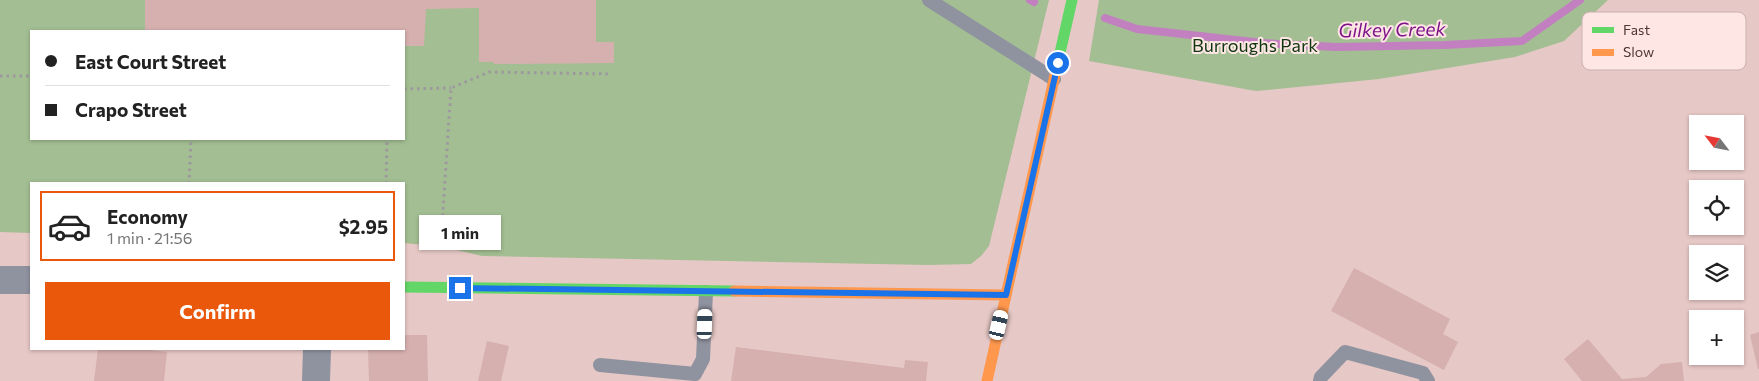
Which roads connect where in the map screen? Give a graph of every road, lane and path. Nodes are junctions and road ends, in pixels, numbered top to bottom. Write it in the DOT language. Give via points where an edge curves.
graph roads {
  1 [pos="929,0"];
  2 [pos="1072,0"];
  3 [pos="609,74"];
  4 [pos="0,76"];
  5 [pos="30,76"];
  6 [pos="1054,79"];
  7 [pos="405,88"];
  8 [pos="451,88"];
  9 [pos="191,140"];
  10 [pos="387,140"];
  11 [pos="189,182"];
  12 [pos="386,182"];
  13 [pos="441,242"];
  14 [pos="0,280"];
  15 [pos="30,280"];
  16 [pos="405,287"];
  17 [pos="706,292"];
  18 [pos="1006,295"];
  19 [pos="317,350"];
  20 [pos="600,365"];
  21 [pos="316,381"];
  22 [pos="987,381"];
  23 [pos="1320,381"];
  24 [pos="1428,381"];
  1 -- 6 [label="lane"];
  2 -- 6 [label="street"];
  3 -- 8 [label="path" via="489,72"];
  4 -- 5 [label="path"];
  6 -- 18 [label="street"];
  7 -- 8 [label="path"];
  8 -- 13 [label="path"];
  9 -- 11 [label="path"];
  10 -- 12 [label="path"];
  14 -- 15 [label="street"];
  16 -- 17 [label="street"];
  17 -- 18 [label="street"];
  17 -- 20 [label="lane" via="703,359 695,374"];
  18 -- 22 [label="street"];
  19 -- 21 [label="street"];
  23 -- 24 [label="lane" via="1345,352 1422,373"];
}
